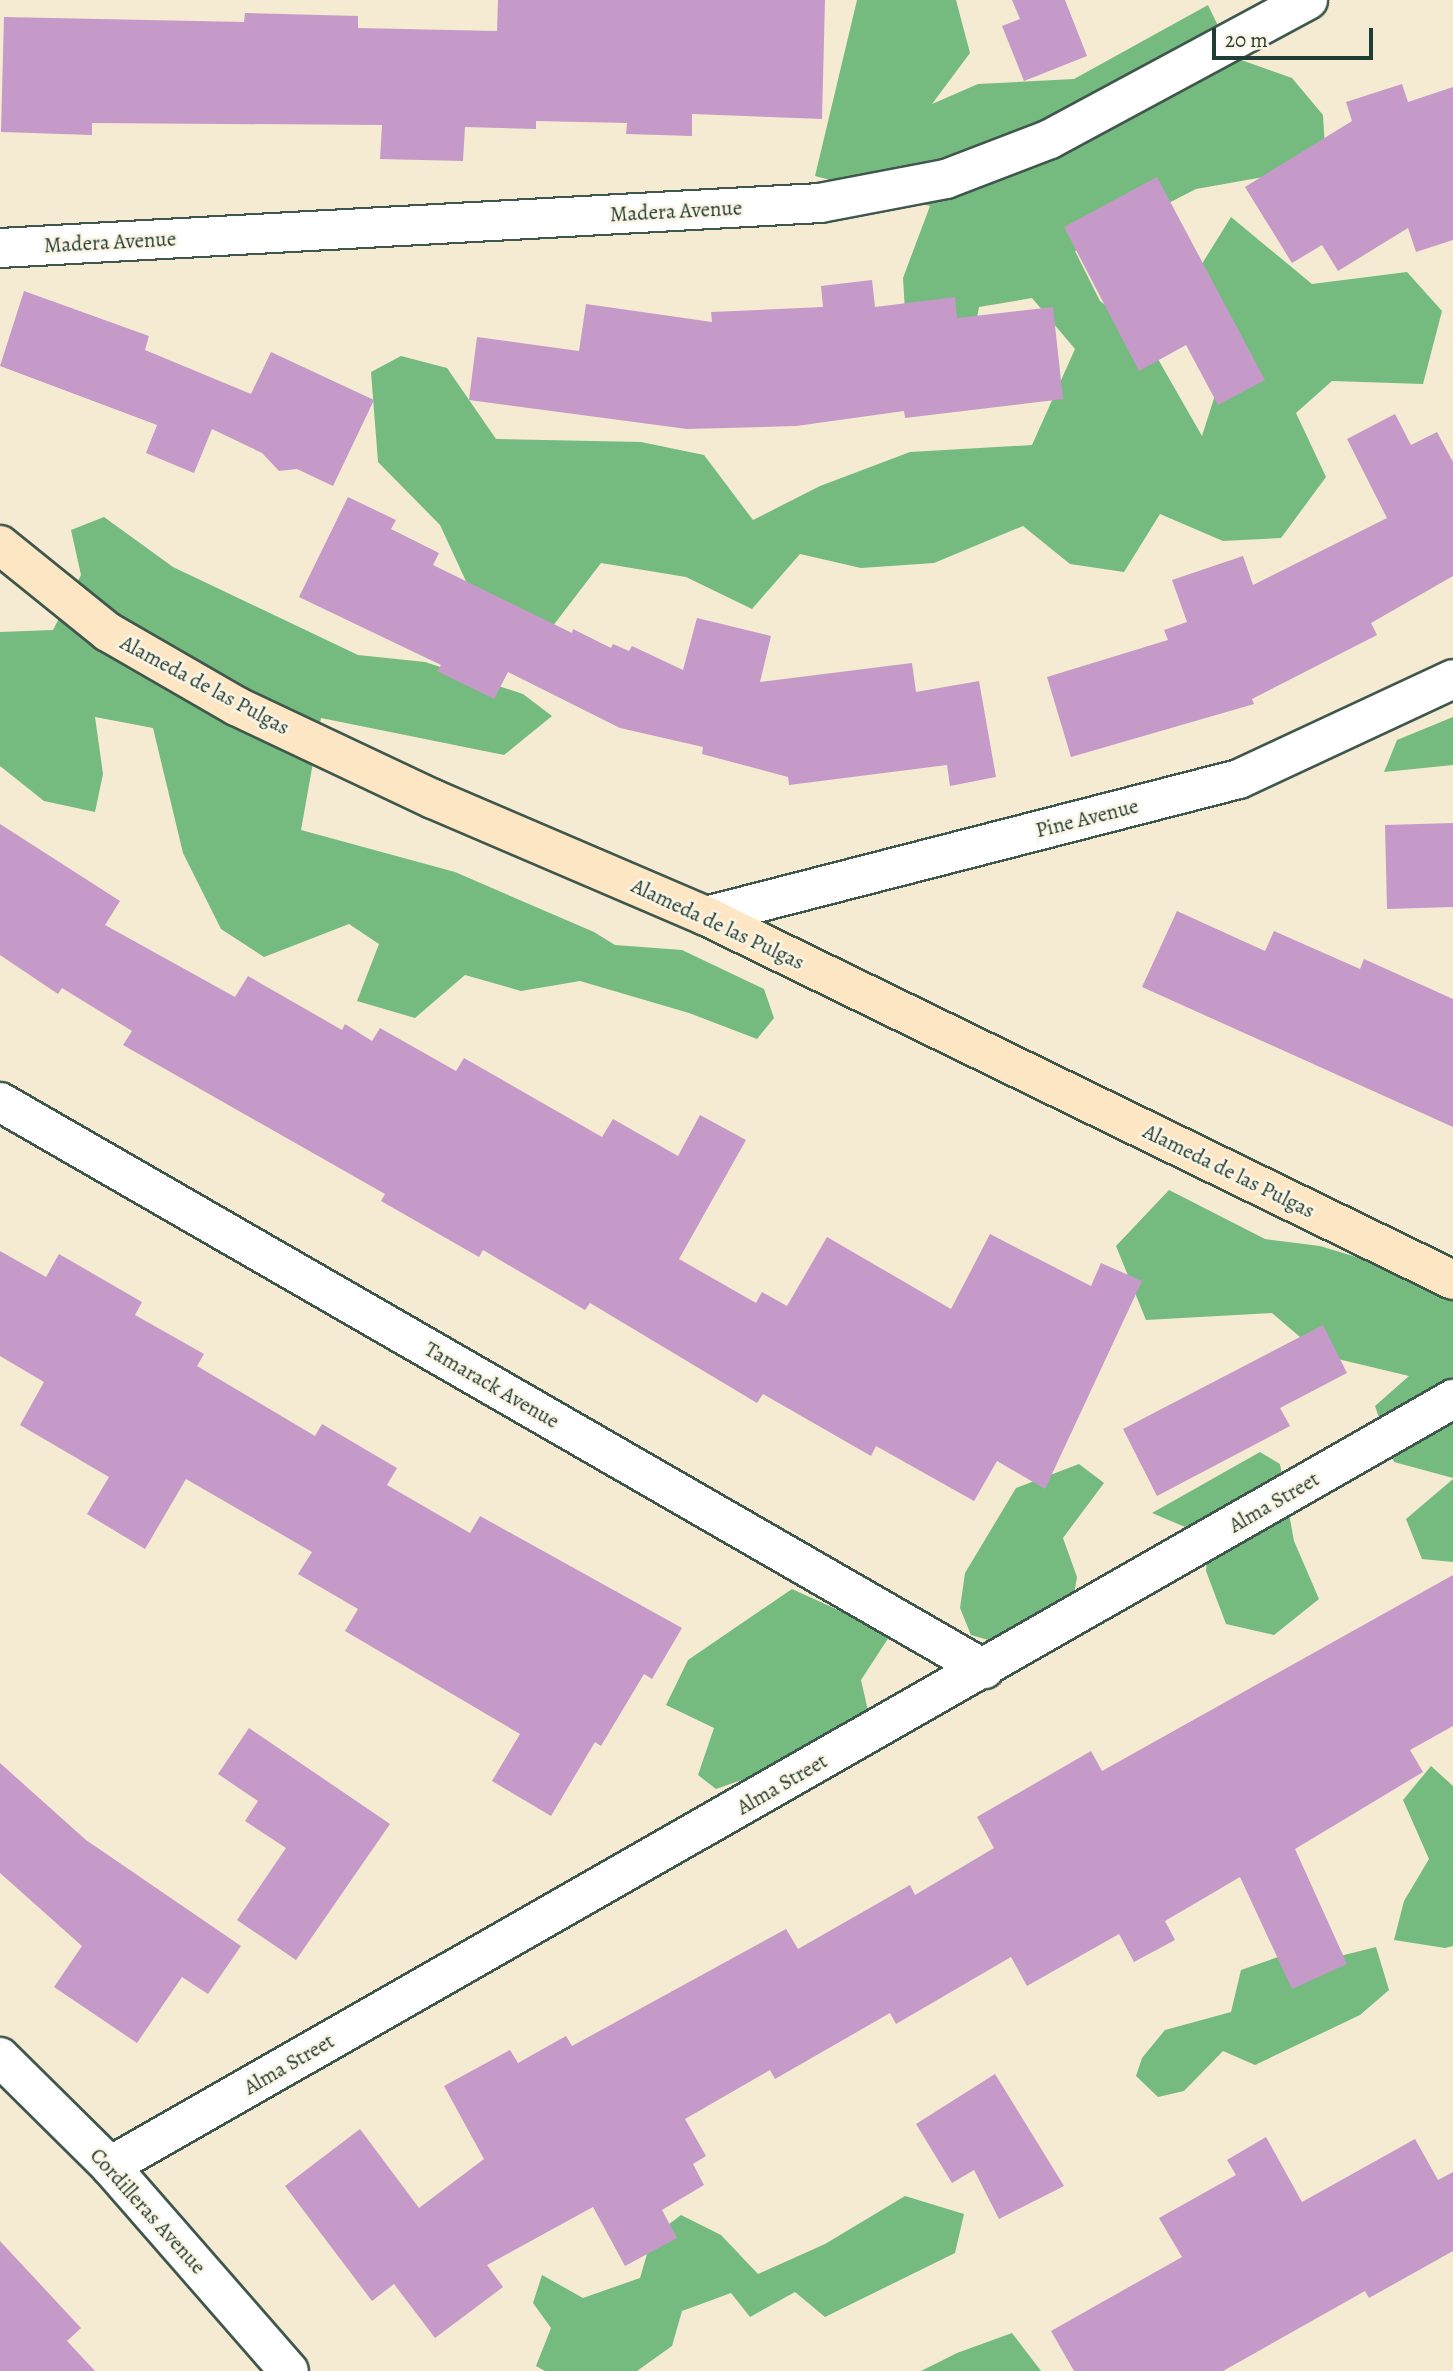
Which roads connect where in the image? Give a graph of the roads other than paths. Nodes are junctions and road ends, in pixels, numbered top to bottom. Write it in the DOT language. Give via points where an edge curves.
graph roads {
  1 [pos="1308,0"];
  2 [pos="0,248"];
  3 [pos="0,545"];
  4 [pos="1453,679"];
  5 [pos="706,916"];
  6 [pos="0,1102"];
  7 [pos="1453,1280"];
  8 [pos="1453,1399"];
  9 [pos="984,1669"];
  10 [pos="0,2057"];
  11 [pos="110,2166"];
  12 [pos="289,2371"];
  1 -- 2 [label="street, Madera Avenue" via="1050,139 934,182 820,203"];
  3 -- 5 [label="main road, Alameda de las Pulgas" via="108,632 236,706 433,799"];
  4 -- 5 [label="street, Pine Avenue" via="1239,779"];
  5 -- 7 [label="main road, Alameda de las Pulgas"];
  6 -- 9 [label="street, Tamarack Avenue"];
  8 -- 9 [label="street, Alma Street"];
  9 -- 11 [label="street, Alma Street"];
  10 -- 11 [label="street, Cordilleras Avenue"];
  11 -- 12 [label="street, Cordilleras Avenue"];
}
